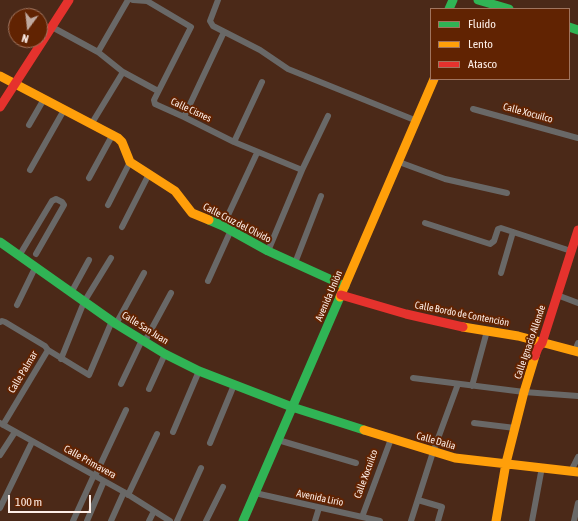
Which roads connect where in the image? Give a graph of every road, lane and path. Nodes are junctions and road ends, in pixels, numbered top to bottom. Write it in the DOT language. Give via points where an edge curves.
graph roads {
  1 [pos="69,0"];
  2 [pos="128,0"];
  3 [pos="133,0"];
  4 [pos="218,0"];
  5 [pos="478,0"];
  6 [pos="148,1"];
  7 [pos="506,8"];
  8 [pos="52,27"];
  9 [pos="224,32"];
  10 [pos="98,52"];
  11 [pos="123,72"];
  12 [pos="0,76"];
  13 [pos="434,80"];
  14 [pos="262,82"];
  15 [pos="15,85"];
  16 [pos="158,91"];
  17 [pos="44,99"];
  18 [pos="0,107"];
  19 [pos="473,109"];
  20 [pos="64,110"];
  21 [pos="328,116"];
  22 [pos="184,117"];
  23 [pos="417,122"];
  24 [pos="92,123"];
  25 [pos="29,125"];
  26 [pos="113,134"];
  27 [pos="578,138"];
  28 [pos="234,142"];
  29 [pos="257,153"];
  30 [pos="130,162"];
  31 [pos="399,162"];
  32 [pos="30,170"];
  33 [pos="302,170"];
  34 [pos="149,174"];
  35 [pos="89,178"];
  36 [pos="507,193"];
  37 [pos="320,196"];
  38 [pos="108,205"];
  39 [pos="425,223"];
  40 [pos="122,227"];
  41 [pos="227,228"];
  42 [pos="578,230"];
  43 [pos="513,232"];
  44 [pos="0,242"];
  45 [pos="268,251"];
  46 [pos="571,251"];
  47 [pos="36,254"];
  48 [pos="19,256"];
  49 [pos="111,258"];
  50 [pos="89,260"];
  51 [pos="295,263"];
  52 [pos="35,268"];
  53 [pos="144,273"];
  54 [pos="501,273"];
  55 [pos="208,281"];
  56 [pos="345,286"];
  57 [pos="71,293"];
  58 [pos="171,293"];
  59 [pos="341,295"];
  60 [pos="557,295"];
  61 [pos="84,302"];
  62 [pos="578,302"];
  63 [pos="17,305"];
  64 [pos="1,322"];
  65 [pos="114,322"];
  66 [pos="488,331"];
  67 [pos="143,341"];
  68 [pos="542,343"];
  69 [pos="577,349"];
  70 [pos="48,350"];
  71 [pos="165,354"];
  72 [pos="61,359"];
  73 [pos="199,371"];
  74 [pos="413,378"];
  75 [pos="121,384"];
  76 [pos="458,384"];
  77 [pos="234,385"];
  78 [pos="472,386"];
  79 [pos="150,389"];
  80 [pos="524,392"];
  81 [pos="578,396"];
  82 [pos="292,407"];
  83 [pos="126,410"];
  84 [pos="474,423"];
  85 [pos="2,424"];
  86 [pos="515,428"];
  87 [pos="15,432"];
  88 [pos="173,432"];
  89 [pos="157,434"];
  90 [pos="391,439"];
  91 [pos="278,440"];
  92 [pos="32,442"];
  93 [pos="210,444"];
  94 [pos="433,452"];
  95 [pos="0,455"];
  96 [pos="578,457"];
  97 [pos="356,463"];
  98 [pos="506,463"];
  99 [pos="201,468"];
  100 [pos="542,468"];
  101 [pos="575,471"];
  102 [pos="94,476"];
  103 [pos="104,481"];
  104 [pos="223,487"];
  105 [pos="255,493"];
  106 [pos="126,494"];
  107 [pos="418,500"];
  108 [pos="578,503"];
  109 [pos="0,508"];
  110 [pos="319,508"];
  111 [pos="154,511"];
  112 [pos="362,517"];
  113 [pos="370,520"];
  114 [pos="73,521"];
  115 [pos="87,521"];
  116 [pos="111,521"];
  117 [pos="149,521"];
  118 [pos="170,521"];
  119 [pos="176,521"];
  120 [pos="206,521"];
  121 [pos="243,521"];
  122 [pos="315,521"];
  123 [pos="380,521"];
  124 [pos="411,521"];
  125 [pos="438,521"];
  126 [pos="496,521"];
  127 [pos="532,521"];
  128 [pos="574,521"];
  1 -- 8 [label="street"];
  2 -- 10 [label="street"];
  3 -- 6 [label="street"];
  4 -- 9 [label="street" via="210,21 213,26"];
  5 -- 7 [label="street"];
  6 -- 16 [label="street" via="191,28"];
  8 -- 10 [label="street"];
  8 -- 15 [label="street"];
  9 -- 22 [label="street"];
  9 -- 23 [label="street" via="260,50 288,69"];
  10 -- 11 [label="street"];
  11 -- 16 [label="street"];
  11 -- 24 [label="street"];
  12 -- 15 [label="street"];
  13 -- 23 [label="street, Avenida Unión"];
  14 -- 28 [label="street"];
  15 -- 17 [label="street"];
  15 -- 18 [label="street"];
  16 -- 22 [label="street, Calle Cisnes" via="154,104"];
  17 -- 20 [label="street"];
  17 -- 25 [label="street"];
  19 -- 27 [label="street, Calle Xocuilco"];
  20 -- 24 [label="street"];
  20 -- 32 [label="street"];
  21 -- 33 [label="street"];
  22 -- 28 [label="street, Calle Cisnes"];
  23 -- 31 [label="street, Avenida Unión"];
  24 -- 26 [label="street"];
  26 -- 30 [label="street" via="122,142"];
  26 -- 35 [label="street"];
  28 -- 29 [label="street, Calle Cisnes"];
  29 -- 33 [label="street, Calle Cisnes"];
  29 -- 41 [label="street"];
  30 -- 34 [label="street, Calle Cruz del Olvido"];
  30 -- 38 [label="street"];
  31 -- 36 [label="street" via="445,179"];
  31 -- 56 [label="street, Avenida Unión"];
  33 -- 45 [label="street"];
  34 -- 40 [label="street"];
  34 -- 41 [label="street, Calle Cruz del Olvido" via="175,191 192,213"];
  37 -- 51 [label="street"];
  39 -- 43 [label="street" via="490,244 494,241 498,228"];
  41 -- 45 [label="street, Calle Cruz del Olvido"];
  41 -- 55 [label="street"];
  42 -- 46 [label="street, Calle Ignacio Allende"];
  43 -- 46 [label="street"];
  43 -- 54 [label="street"];
  44 -- 48 [label="street, Calle San Juan"];
  45 -- 51 [label="street, Calle Cruz del Olvido"];
  46 -- 60 [label="street, Calle Ignacio Allende"];
  47 -- 48 [label="street" via="64,204 56,199"];
  48 -- 52 [label="street, Calle San Juan"];
  49 -- 61 [label="street"];
  50 -- 57 [label="street"];
  51 -- 56 [label="street, Calle Cruz del Olvido"];
  52 -- 57 [label="street, Calle San Juan"];
  52 -- 63 [label="street"];
  53 -- 65 [label="street"];
  56 -- 59 [label="street, Avenida Unión"];
  57 -- 61 [label="street, Calle San Juan"];
  58 -- 67 [label="street"];
  59 -- 66 [label="street, Calle Bordo de Contención" via="406,314"];
  59 -- 82 [label="street, Avenida Unión"];
  60 -- 62 [label="street"];
  60 -- 68 [label="street, Calle Ignacio Allende"];
  61 -- 65 [label="street, Calle San Juan"];
  61 -- 72 [label="street"];
  64 -- 70 [label="street"];
  65 -- 67 [label="street, Calle San Juan"];
  65 -- 72 [label="street" via="89,375"];
  66 -- 68 [label="street, Calle Bordo de Contención"];
  66 -- 78 [label="street"];
  67 -- 71 [label="street, Calle San Juan"];
  67 -- 75 [label="street"];
  68 -- 69 [label="street, Calle Bordo de Contención"];
  68 -- 80 [label="street, Calle Ignacio Allende" via="538,348"];
  70 -- 72 [label="street"];
  70 -- 85 [label="street, Calle Palmar"];
  71 -- 73 [label="street, Calle San Juan"];
  71 -- 79 [label="street"];
  73 -- 77 [label="street, Calle San Juan"];
  73 -- 88 [label="street"];
  74 -- 76 [label="street"];
  76 -- 78 [label="street"];
  76 -- 94 [label="street"];
  77 -- 82 [label="street, Calle San Juan"];
  77 -- 93 [label="street"];
  78 -- 80 [label="street"];
  80 -- 81 [label="street"];
  80 -- 86 [label="street, Calle Ignacio Allende"];
  82 -- 90 [label="street, Calle Dalia"];
  82 -- 91 [label="street, Avenida Unión"];
  83 -- 102 [label="street"];
  84 -- 86 [label="street"];
  85 -- 87 [label="street, Calle Primavera"];
  86 -- 98 [label="street, Calle Ignacio Allende"];
  87 -- 92 [label="street, Calle Primavera"];
  87 -- 95 [label="street"];
  89 -- 106 [label="street"];
  90 -- 94 [label="street, Calle Dalia"];
  90 -- 112 [label="street, Calle Xocuilco"];
  91 -- 97 [label="street"];
  91 -- 105 [label="street, Avenida Unión"];
  92 -- 102 [label="street, Calle Primavera"];
  92 -- 109 [label="street"];
  94 -- 98 [label="street, Calle Dalia" via="455,458"];
  94 -- 107 [label="street"];
  96 -- 101 [label="street"];
  98 -- 100 [label="street, Calle Dalia"];
  98 -- 126 [label="street"];
  99 -- 119 [label="street"];
  100 -- 101 [label="street, Calle Dalia"];
  100 -- 127 [label="street"];
  102 -- 103 [label="street, Calle Primavera"];
  102 -- 114 [label="street"];
  103 -- 106 [label="street, Calle Primavera"];
  103 -- 115 [label="street"];
  104 -- 120 [label="street"];
  105 -- 110 [label="street, Avenida Lirio"];
  105 -- 121 [label="street, Avenida Unión"];
  106 -- 111 [label="street, Calle Primavera"];
  106 -- 116 [label="street"];
  107 -- 124 [label="street"];
  107 -- 125 [label="street" via="442,507"];
  108 -- 128 [label="street"];
  110 -- 112 [label="street, Avenida Lirio"];
  110 -- 122 [label="street"];
  111 -- 117 [label="street"];
  111 -- 118 [label="street, Calle Primavera"];
  112 -- 113 [label="street, Avenida Lirio"];
  113 -- 123 [label="street, Avenida Lirio"];
}
